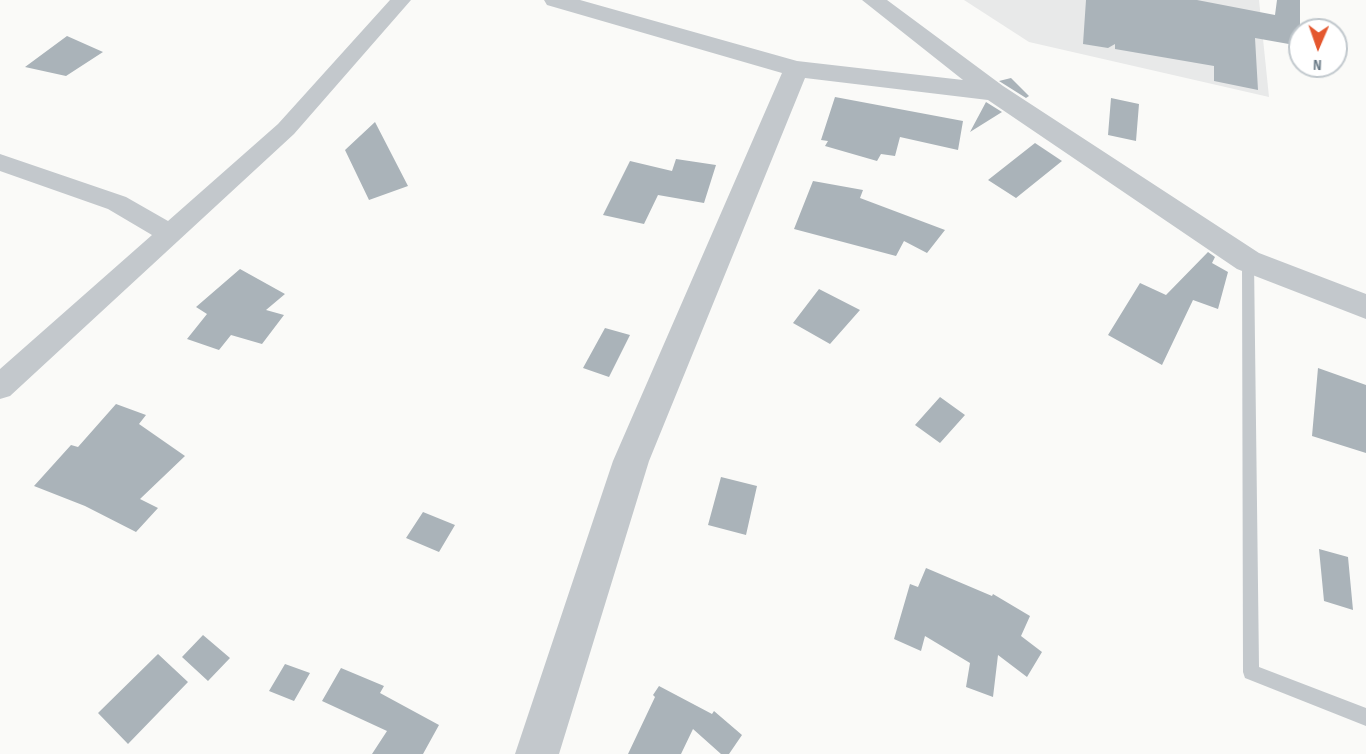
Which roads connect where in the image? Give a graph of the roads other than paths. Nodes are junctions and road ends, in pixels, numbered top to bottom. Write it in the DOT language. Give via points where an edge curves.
graph roads {
  1 [pos="401,0"];
  2 [pos="555,0"];
  3 [pos="873,0"];
  4 [pos="796,69"];
  5 [pos="994,93"];
  6 [pos="0,162"];
  7 [pos="168,233"];
  8 [pos="1248,261"];
  9 [pos="1366,307"];
  10 [pos="0,387"];
  11 [pos="1366,717"];
  12 [pos="537,754"];
  1 -- 7 [label="street" via="286,129"];
  2 -- 4 [label="street"];
  3 -- 5 [label="street"];
  4 -- 5 [label="street"];
  4 -- 12 [label="street" via="631,462"];
  5 -- 8 [label="street"];
  6 -- 7 [label="street" via="117,203"];
  7 -- 10 [label="street"];
  8 -- 9 [label="street"];
  8 -- 11 [label="lane" via="1251,672"];
}
